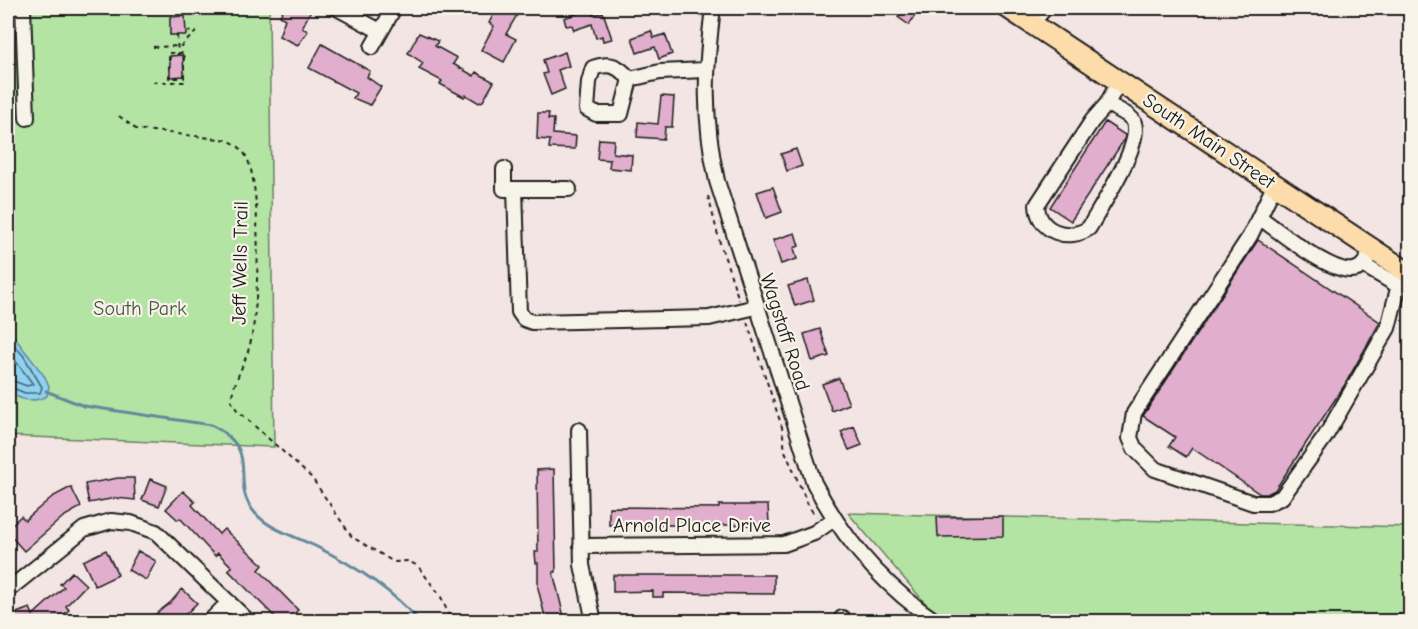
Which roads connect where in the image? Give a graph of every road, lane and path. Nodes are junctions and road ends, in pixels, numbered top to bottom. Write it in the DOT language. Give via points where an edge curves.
graph roads {
  1 [pos="23,8"];
  2 [pos="65,8"];
  3 [pos="130,8"];
  4 [pos="337,8"];
  5 [pos="394,8"];
  6 [pos="450,8"];
  7 [pos="460,8"];
  8 [pos="713,8"];
  9 [pos="1008,8"];
  10 [pos="1045,8"];
  11 [pos="128,11"];
  12 [pos="65,12"];
  13 [pos="1032,23"];
  14 [pos="186,31"];
  15 [pos="380,31"];
  16 [pos="177,35"];
  17 [pos="153,46"];
  18 [pos="178,46"];
  19 [pos="372,47"];
  20 [pos="178,54"];
  21 [pos="705,70"];
  22 [pos="179,79"];
  23 [pos="630,79"];
  24 [pos="1119,81"];
  25 [pos="153,82"];
  26 [pos="186,82"];
  27 [pos="1107,104"];
  28 [pos="119,116"];
  29 [pos="27,118"];
  30 [pos="504,169"];
  31 [pos="1275,184"];
  32 [pos="516,189"];
  33 [pos="569,189"];
  34 [pos="708,195"];
  35 [pos="1259,217"];
  36 [pos="1368,257"];
  37 [pos="1403,276"];
  38 [pos="738,298"];
  39 [pos="756,307"];
  40 [pos="746,320"];
  41 [pos="579,430"];
  42 [pos="815,515"];
  43 [pos="834,519"];
  44 [pos="581,546"];
  45 [pos="8,590"];
  46 [pos="229,602"];
  47 [pos="1410,614"];
  48 [pos="209,621"];
  49 [pos="249,621"];
  50 [pos="452,621"];
  51 [pos="594,621"];
  52 [pos="937,621"];
  53 [pos="1371,621"];
  1 -- 29 [label="street"];
  2 -- 12 [label="path"];
  3 -- 11 [label="path"];
  4 -- 15 [label="street"];
  5 -- 15 [label="street"];
  6 -- 7 [label="street"];
  8 -- 21 [label="street, Wagstaff Road"];
  9 -- 13 [label="highway, South Main Street"];
  10 -- 13 [label="street"];
  13 -- 24 [label="highway, South Main Street"];
  14 -- 18 [label="path" via="195,32"];
  15 -- 19 [label="street"];
  16 -- 18 [label="path"];
  17 -- 18 [label="path"];
  18 -- 20 [label="path"];
  20 -- 22 [label="path" via="184,53 184,78"];
  20 -- 22 [label="path" via="169,53 169,78"];
  21 -- 23 [label="street" via="660,72"];
  21 -- 39 [label="street, Wagstaff Road" via="707,136 714,170"];
  22 -- 25 [label="path"];
  22 -- 26 [label="path"];
  24 -- 27 [label="street"];
  24 -- 31 [label="highway, South Main Street"];
  27 -- 27 [label="street" via="1133,119 1134,146 1089,228 1081,234 1059,234 1041,220 1037,205"];
  28 -- 50 [label="path, Jeff Wells Trail" via="136,129 228,140 241,147 256,193 257,273 252,340 231,401 312,478 352,537 394,562 408,561 418,566 441,597"];
  30 -- 32 [label="street" via="504,189"];
  31 -- 35 [label="street"];
  31 -- 36 [label="highway, South Main Street"];
  32 -- 33 [label="street"];
  32 -- 39 [label="street" via="519,312 524,319 532,322 709,318"];
  34 -- 38 [label="path"];
  35 -- 36 [label="street" via="1335,269 1351,271"];
  35 -- 37 [label="street" via="1134,413 1130,438 1135,449 1155,469 1253,503 1269,503 1282,496 1325,438 1388,328"];
  36 -- 37 [label="highway, South Main Street"];
  39 -- 43 [label="street, Wagstaff Road" via="808,464"];
  40 -- 42 [label="path" via="782,428 785,451"];
  41 -- 44 [label="street"];
  43 -- 44 [label="street, Arnold Place Drive" via="814,533 784,544"];
  43 -- 52 [label="street, Wagstaff Road" via="880,576"];
  44 -- 51 [label="street"];
  45 -- 46 [label="street" via="84,529 111,521 156,532"];
  46 -- 48 [label="street"];
  46 -- 49 [label="street"];
  47 -- 53 [label="path"];
}
